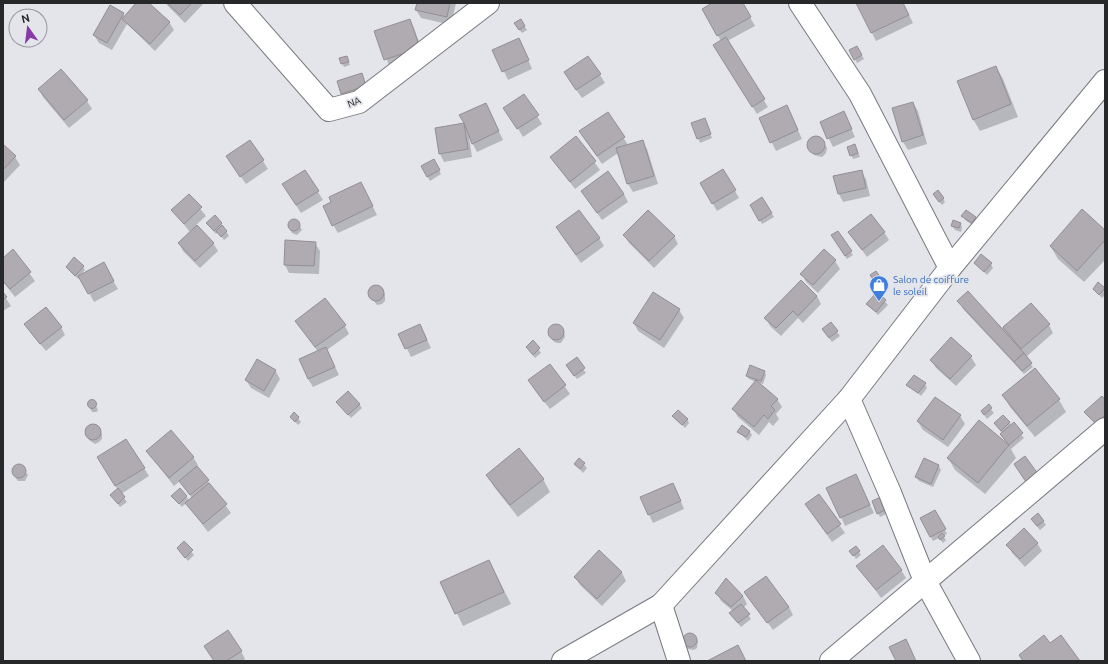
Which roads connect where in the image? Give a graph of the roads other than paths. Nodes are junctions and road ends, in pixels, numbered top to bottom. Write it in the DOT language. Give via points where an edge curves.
graph roads {
  1 [pos="235,3"];
  2 [pos="488,3"];
  3 [pos="800,3"];
  4 [pos="1105,81"];
  5 [pos="950,268"];
  6 [pos="849,399"];
  7 [pos="1105,429"];
  8 [pos="925,581"];
  9 [pos="662,605"];
  10 [pos="563,661"];
  11 [pos="679,661"];
  12 [pos="830,661"];
  13 [pos="969,661"];
  1 -- 2 [label="street, NA" via="329,110 359,102"];
  3 -- 5 [label="street" via="860,94"];
  4 -- 5 [label="street"];
  5 -- 6 [label="street"];
  6 -- 8 [label="street"];
  6 -- 9 [label="street"];
  7 -- 8 [label="street"];
  8 -- 12 [label="street"];
  8 -- 13 [label="street"];
  9 -- 10 [label="street"];
  9 -- 11 [label="street"];
}
